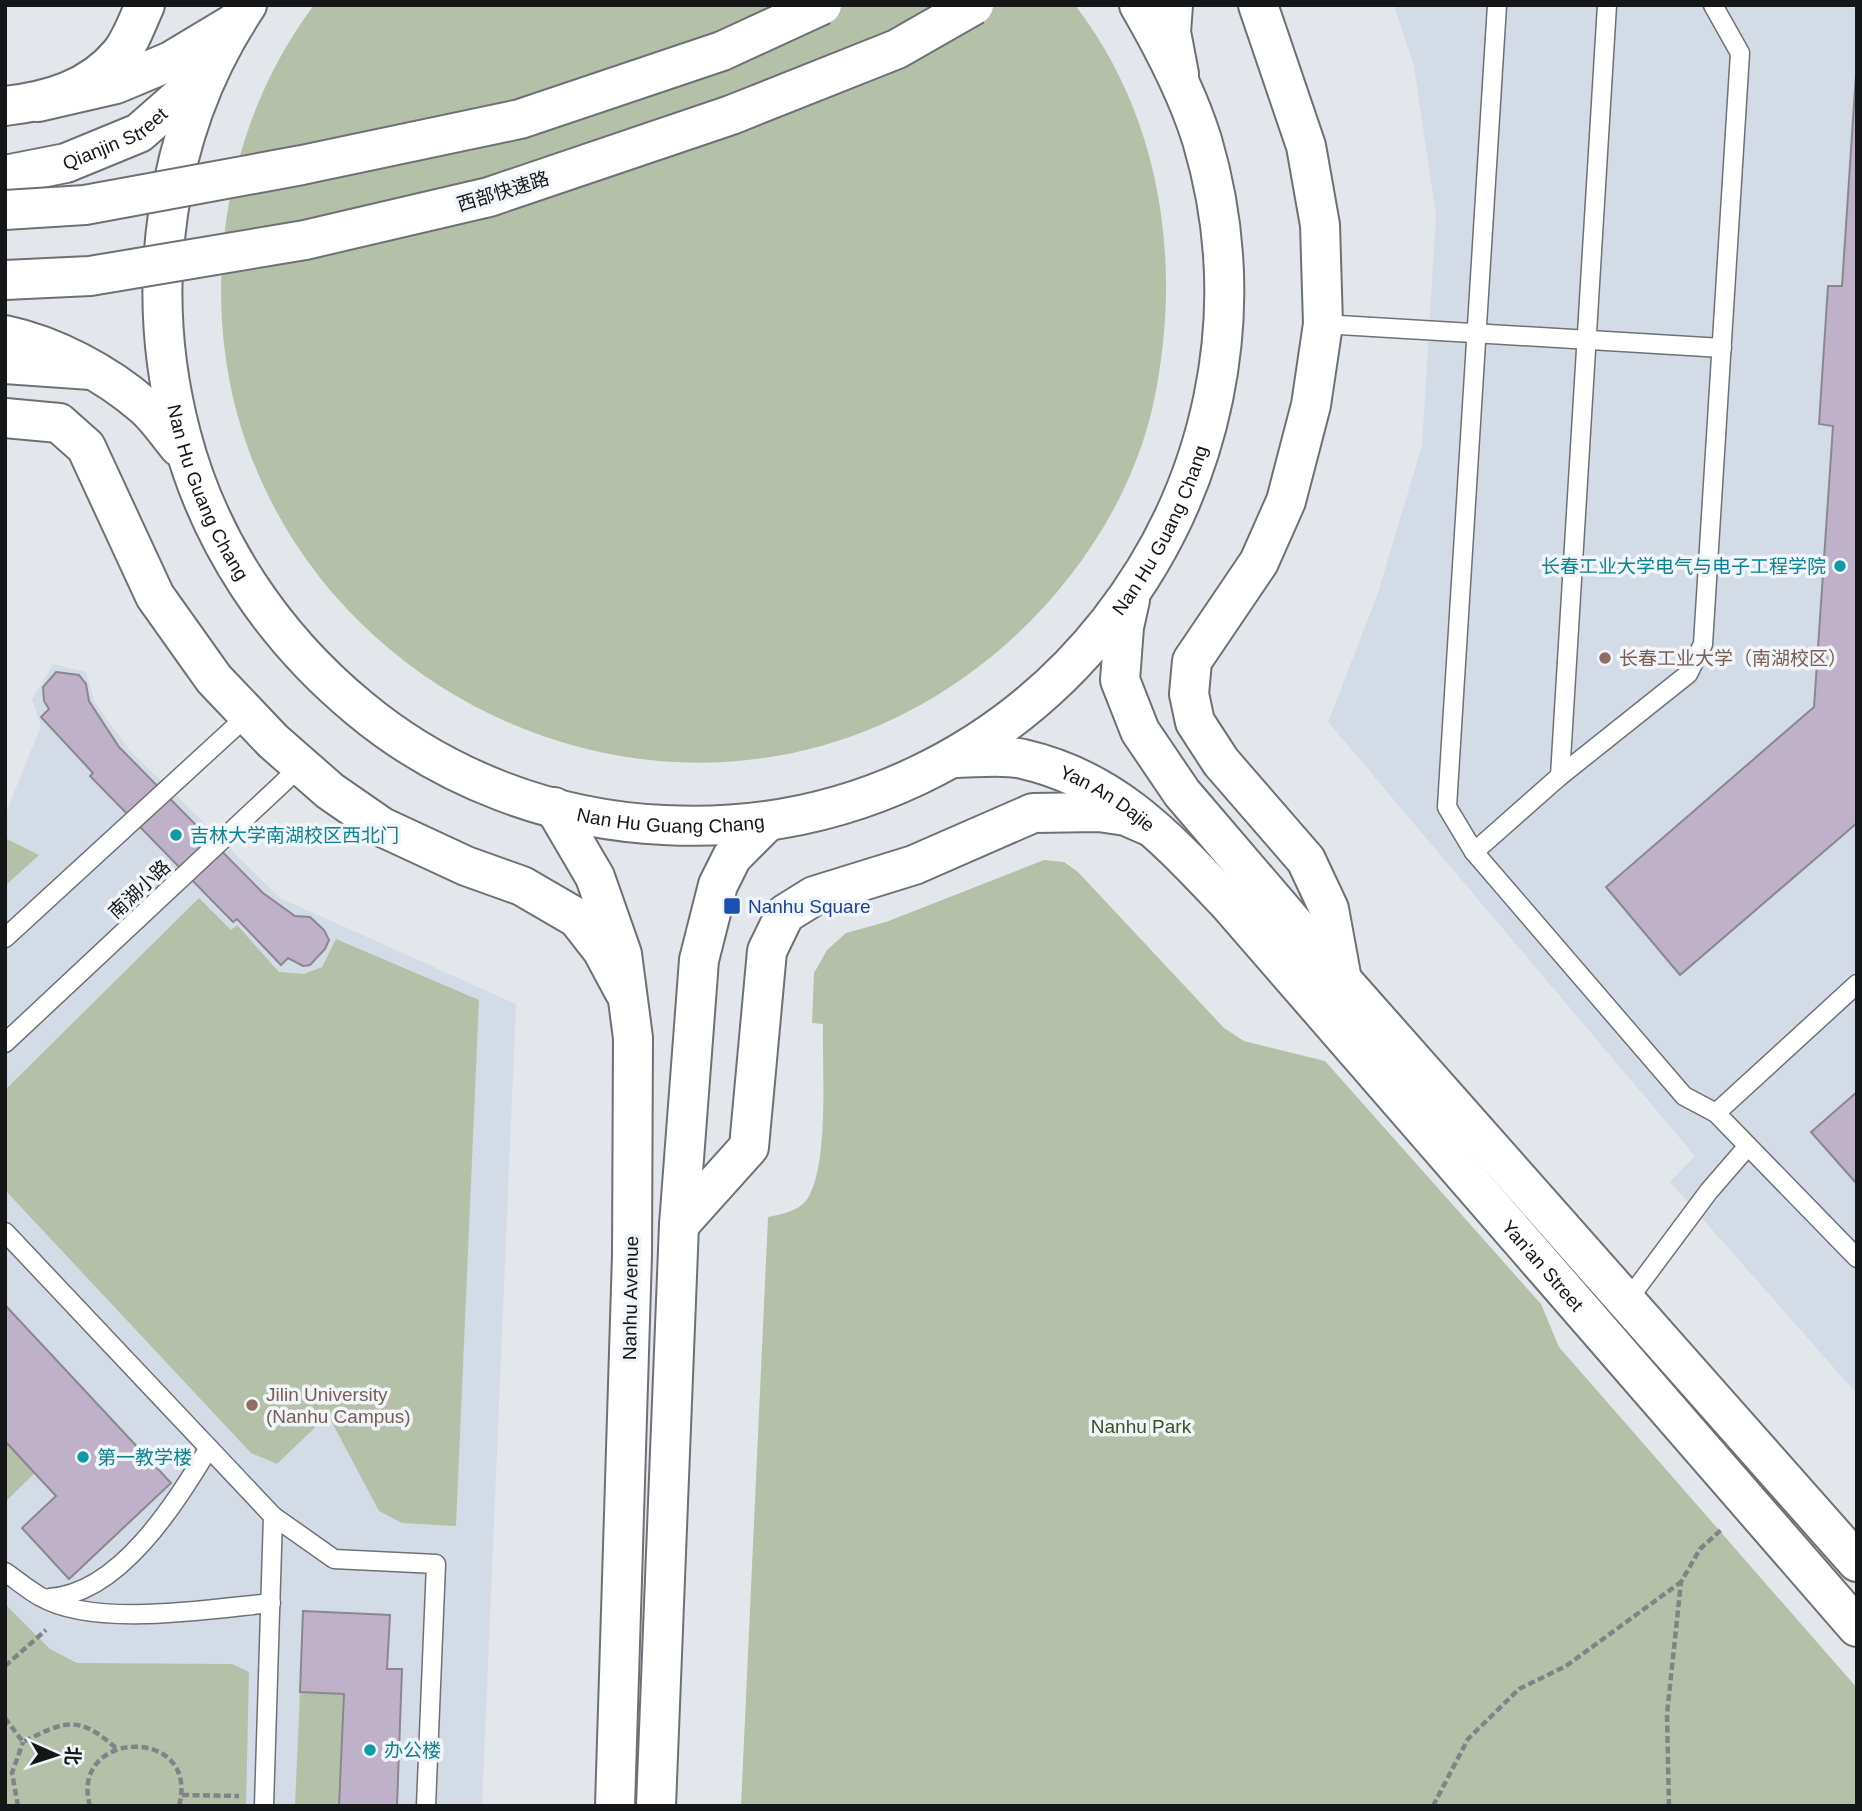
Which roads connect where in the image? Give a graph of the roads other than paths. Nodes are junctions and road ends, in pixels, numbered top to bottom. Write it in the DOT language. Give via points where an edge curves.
graph roads {
  1 [pos="145,5"];
  2 [pos="822,5"];
  3 [pos="974,5"];
  4 [pos="1139,5"];
  5 [pos="1173,5"];
  6 [pos="1258,5"];
  7 [pos="1497,5"];
  8 [pos="1607,5"];
  9 [pos="1713,5"];
  10 [pos="241,14"];
  11 [pos="210,72"];
  12 [pos="1182,86"];
  13 [pos="22,104"];
  14 [pos="5,175"];
  15 [pos="5,210"];
  16 [pos="5,280"];
  17 [pos="1323,324"];
  18 [pos="1477,333"];
  19 [pos="5,335"];
  20 [pos="1587,340"];
  21 [pos="1722,348"];
  22 [pos="5,364"];
  23 [pos="91,370"];
  24 [pos="13,418"];
  25 [pos="186,455"];
  26 [pos="1132,593"];
  27 [pos="248,715"];
  28 [pos="953,758"];
  29 [pos="301,765"];
  30 [pos="1560,776"];
  31 [pos="554,807"];
  32 [pos="767,822"];
  33 [pos="1157,829"];
  34 [pos="1474,852"];
  35 [pos="5,938"];
  36 [pos="1342,980"];
  37 [pos="1857,984"];
  38 [pos="628,1001"];
  39 [pos="5,1042"];
  40 [pos="1716,1113"];
  41 [pos="1748,1146"];
  42 [pos="679,1225"];
  43 [pos="5,1232"];
  44 [pos="1857,1258"];
  45 [pos="1627,1301"];
  46 [pos="209,1448"];
  47 [pos="273,1516"];
  48 [pos="1857,1562"];
  49 [pos="5,1572"];
  50 [pos="42,1599"];
  51 [pos="271,1604"];
  52 [pos="1857,1627"];
  53 [pos="264,1801"];
  54 [pos="426,1806"];
  55 [pos="615,1806"];
  56 [pos="656,1806"];
  1 -- 13 [label="main road" via="121,53 81,87"];
  2 -- 15 [label="main road, bridge" via="722,51 520,118 85,205"];
  3 -- 16 [label="main road, 西部快速路, bridge" via="897,49 732,115 489,197 305,240 90,276"];
  4 -- 12 [label="main road, Nan Hu Guang Chang"];
  5 -- 12 [label="main road" via="1171,32"];
  6 -- 17 [label="main road" via="1306,146 1320,225"];
  7 -- 18 [label="lane"];
  8 -- 20 [label="lane"];
  9 -- 21 [label="lane" via="1740,53"];
  10 -- 11 [label="main road, Nan Hu Guang Chang"];
  10 -- 13 [label="main road" via="172,61 116,84"];
  11 -- 14 [label="main road, Qianjin Street" via="139,133 66,163"];
  11 -- 25 [label="main road, Nan Hu Guang Chang" via="174,178 161,290 172,401"];
  12 -- 26 [label="main road, Nan Hu Guang Chang" via="1201,139 1220,235 1224,305 1220,361 1195,468 1174,519"];
  17 -- 18 [label="lane"];
  17 -- 36 [label="main road" via="1311,405 1286,500 1258,562 1192,661 1189,694 1195,722 1221,762 1306,860 1329,909"];
  18 -- 20 [label="lane"];
  18 -- 34 [label="lane" via="1447,807"];
  19 -- 23 [label="main road" via="32,341"];
  20 -- 21 [label="lane"];
  20 -- 30 [label="lane"];
  21 -- 30 [label="lane" via="1703,644 1688,674"];
  22 -- 23 [label="main road"];
  23 -- 25 [label="main road" via="145,406"];
  24 -- 27 [label="main road" via="59,423 86,447 155,596 214,679"];
  25 -- 31 [label="main road, Nan Hu Guang Chang" via="206,508 261,606 336,689 379,725 426,755 475,780"];
  26 -- 28 [label="main road, Nan Hu Guang Chang" via="1082,656 1043,695"];
  26 -- 36 [label="main road, Yan'an Street" via="1120,680 1140,731 1182,793"];
  27 -- 29 [label="main road"];
  27 -- 35 [label="lane"];
  28 -- 32 [label="main road, Nan Hu Guang Chang" via="852,802"];
  28 -- 33 [label="main road, Yan An Dajie" via="1021,758 1089,781"];
  29 -- 38 [label="main road" via="330,792 382,827 522,886 577,918 602,950"];
  29 -- 39 [label="lane, 南湖小路"];
  30 -- 34 [label="lane"];
  31 -- 32 [label="main road, Nan Hu Guang Chang" via="634,824 689,827"];
  31 -- 38 [label="main road, Nanhu Avenue" via="595,877 622,954"];
  32 -- 42 [label="main road" via="732,857 718,885 699,960"];
  33 -- 42 [label="main road" via="1126,816 1098,812 1033,813 914,865 814,896 785,914 767,951 749,1147"];
  33 -- 52 [label="main road, Yan An Dajie" via="1230,904"];
  34 -- 40 [label="lane" via="1684,1096"];
  36 -- 45 [label="main road, Yan'an Street"];
  37 -- 40 [label="lane"];
  38 -- 55 [label="main road, Nanhu Avenue" via="633,1038 632,1255"];
  40 -- 41 [label="lane"];
  41 -- 44 [label="lane"];
  41 -- 45 [label="lane"];
  42 -- 56 [label="main road"];
  43 -- 46 [label="lane"];
  45 -- 48 [label="main road, Yan'an Street"];
  46 -- 47 [label="lane"];
  46 -- 50 [label="lane" via="173,1508 128,1557 88,1588"];
  47 -- 51 [label="lane"];
  47 -- 54 [label="lane" via="334,1559 436,1564"];
  49 -- 50 [label="lane"];
  50 -- 51 [label="lane" via="91,1613 170,1613"];
  51 -- 53 [label="lane"];
}
